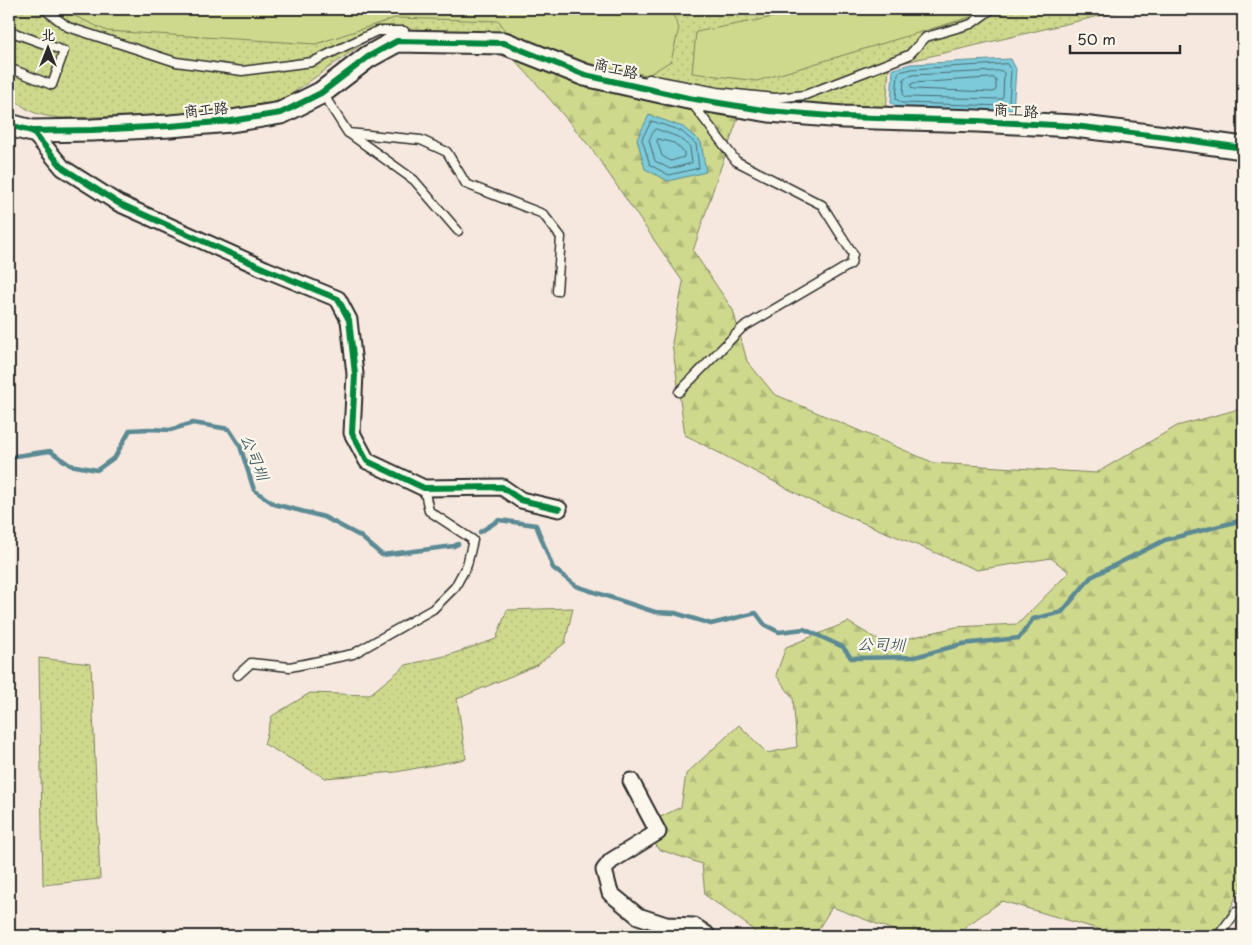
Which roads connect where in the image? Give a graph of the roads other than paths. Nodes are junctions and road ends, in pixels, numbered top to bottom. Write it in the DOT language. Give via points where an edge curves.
graph roads {
  1 [pos="44,9"];
  2 [pos="992,9"];
  3 [pos="9,31"];
  4 [pos="416,31"];
  5 [pos="503,36"];
  6 [pos="541,49"];
  7 [pos="9,68"];
  8 [pos="639,76"];
  9 [pos="322,93"];
  10 [pos="688,98"];
  11 [pos="9,125"];
  12 [pos="32,131"];
  13 [pos="348,133"];
  14 [pos="1243,148"];
  15 [pos="458,231"];
  16 [pos="557,291"];
  17 [pos="679,392"];
  18 [pos="424,488"];
  19 [pos="559,509"];
  20 [pos="238,675"];
  21 [pos="632,781"];
  22 [pos="1236,912"];
  23 [pos="708,936"];
  24 [pos="1218,936"];
  1 -- 4 [label="lane" via="68,27 176,62 242,71 312,62 377,31"];
  2 -- 8 [label="lane" via="971,24 926,37 909,55 805,95 775,98 716,92"];
  3 -- 7 [label="lane" via="64,51 52,85"];
  5 -- 6 [label="lane"];
  9 -- 10 [label="street, 商工路" via="368,57 397,41 406,41 504,43 585,75"];
  9 -- 12 [label="street, 商工路" via="281,112 231,121"];
  9 -- 13 [label="lane"];
  10 -- 14 [label="street, 商工路" via="769,111 843,118 1074,126"];
  10 -- 17 [label="lane" via="736,160 822,205 853,254 851,264 742,328"];
  11 -- 12 [label="street, 商工路"];
  12 -- 18 [label="street" via="63,168 118,203 338,298 349,320 355,374 352,433 367,461"];
  13 -- 15 [label="lane" via="414,180"];
  13 -- 16 [label="lane" via="422,140 447,152 466,184 543,214 561,237"];
  18 -- 19 [label="street" via="502,488 521,500"];
  18 -- 20 [label="lane" via="429,511 473,540 467,564 455,587 434,609 353,654 290,667 251,663"];
  21 -- 23 [label="street" via="658,832 611,861 604,870 610,893 638,916 666,925 694,926"];
  22 -- 24 [label="lane"];
}
